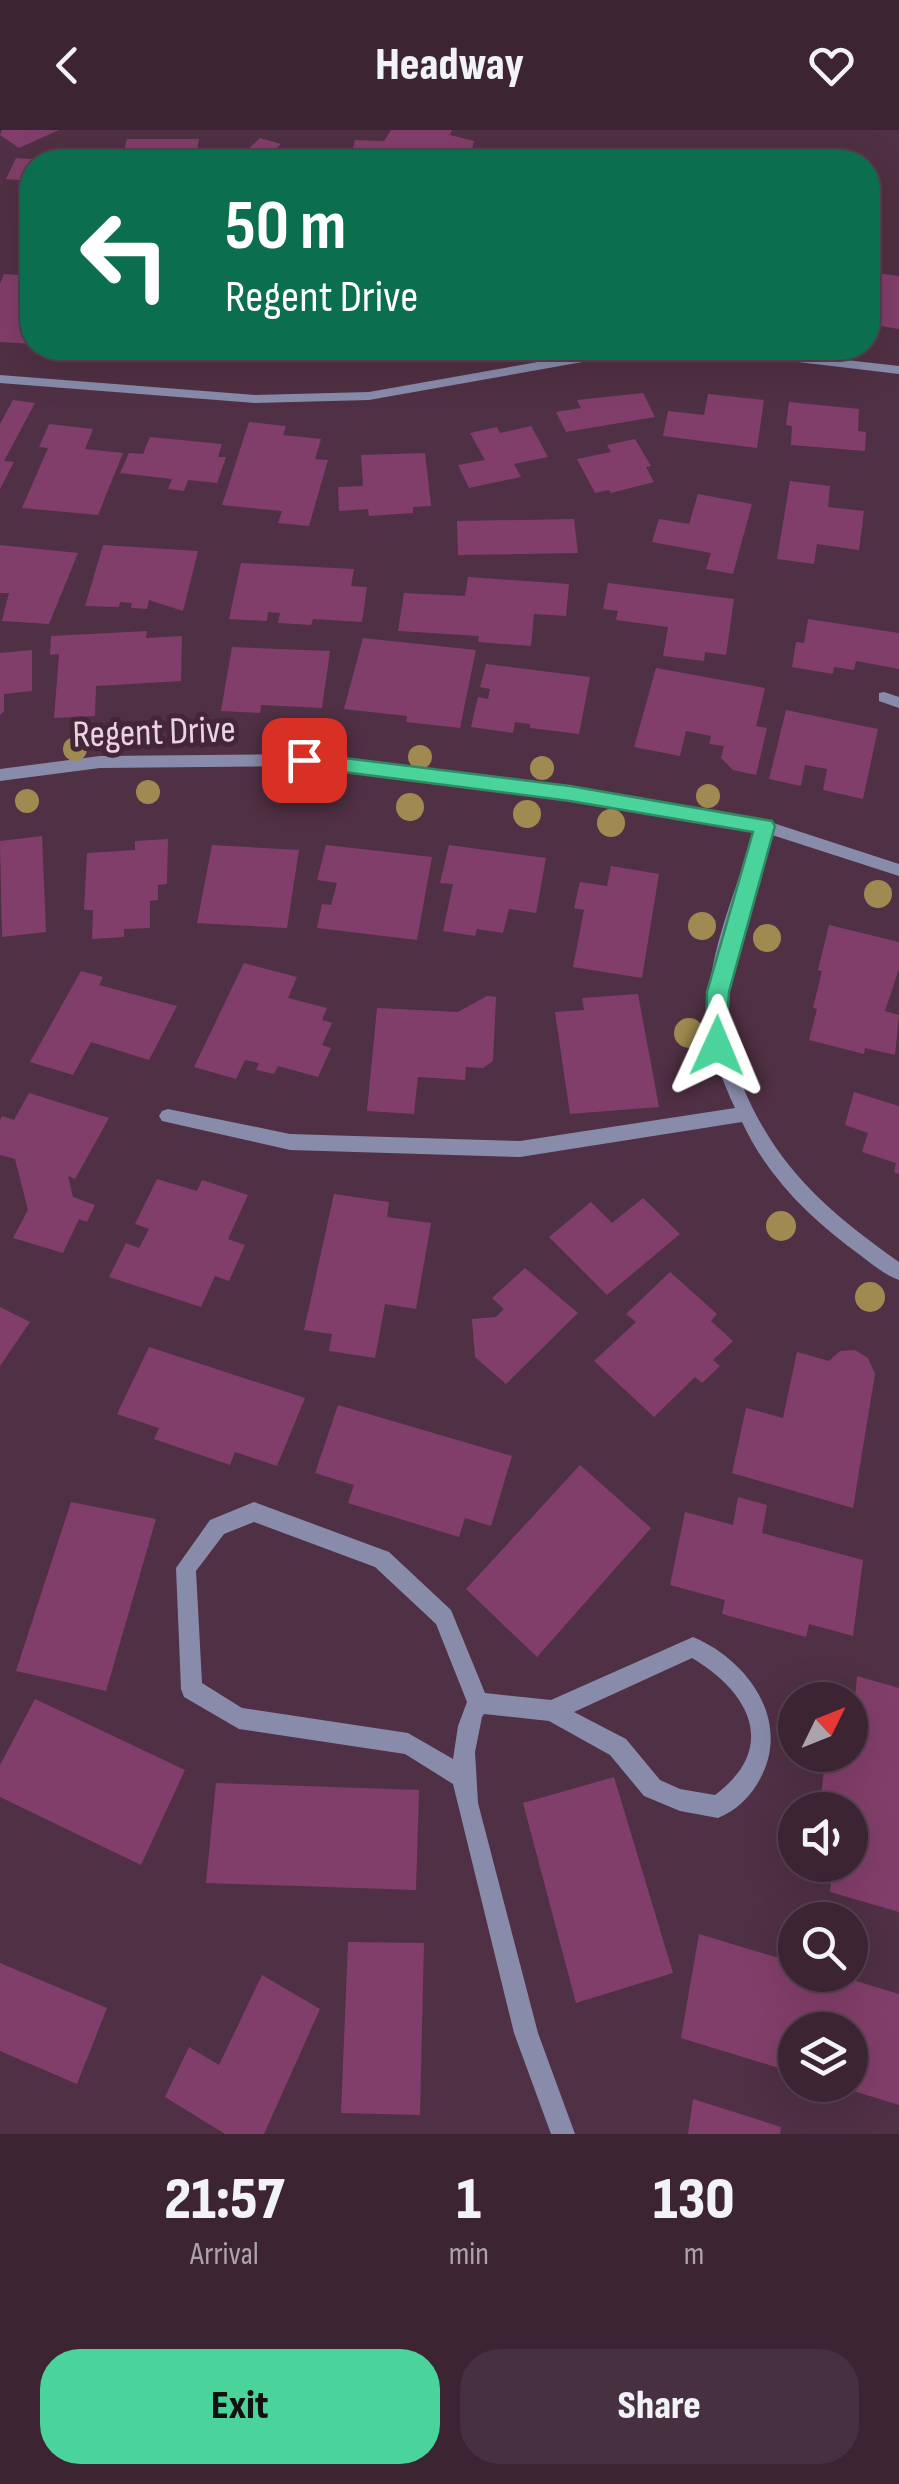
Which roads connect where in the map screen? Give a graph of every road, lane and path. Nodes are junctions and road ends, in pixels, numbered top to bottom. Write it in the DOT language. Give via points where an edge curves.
graph roads {
  1 [pos="571,360"];
  2 [pos="814,360"];
  3 [pos="899,370"];
  4 [pos="0,378"];
  5 [pos="0,775"];
  6 [pos="764,826"];
  7 [pos="899,870"];
  8 [pos="745,1114"];
  9 [pos="168,1116"];
  10 [pos="899,1272"];
  11 [pos="478,1703"];
  12 [pos="552,1711"];
  13 [pos="461,1776"];
  14 [pos="562,2134"];
  1 -- 4 [label="street" via="368,396 255,398"];
  2 -- 3 [label="street"];
  5 -- 6 [label="street, Regent Drive" via="100,762 304,760 570,793"];
  6 -- 7 [label="street, Regent Drive"];
  6 -- 8 [label="street" via="718,992 717,1046"];
  8 -- 9 [label="street" via="520,1149 290,1142"];
  8 -- 10 [label="street" via="786,1183 826,1221"];
  11 -- 12 [label="street"];
  11 -- 13 [label="street"];
  11 -- 13 [label="street" via="444,1617 382,1560 254,1512 217,1527 186,1568 192,1689 239,1718 408,1744"];
  12 -- 12 [label="street" via="693,1647 736,1676 758,1711 762,1744 747,1782 718,1807 652,1788 618,1746"];
  13 -- 14 [label="street" via="526,2033"];
}
